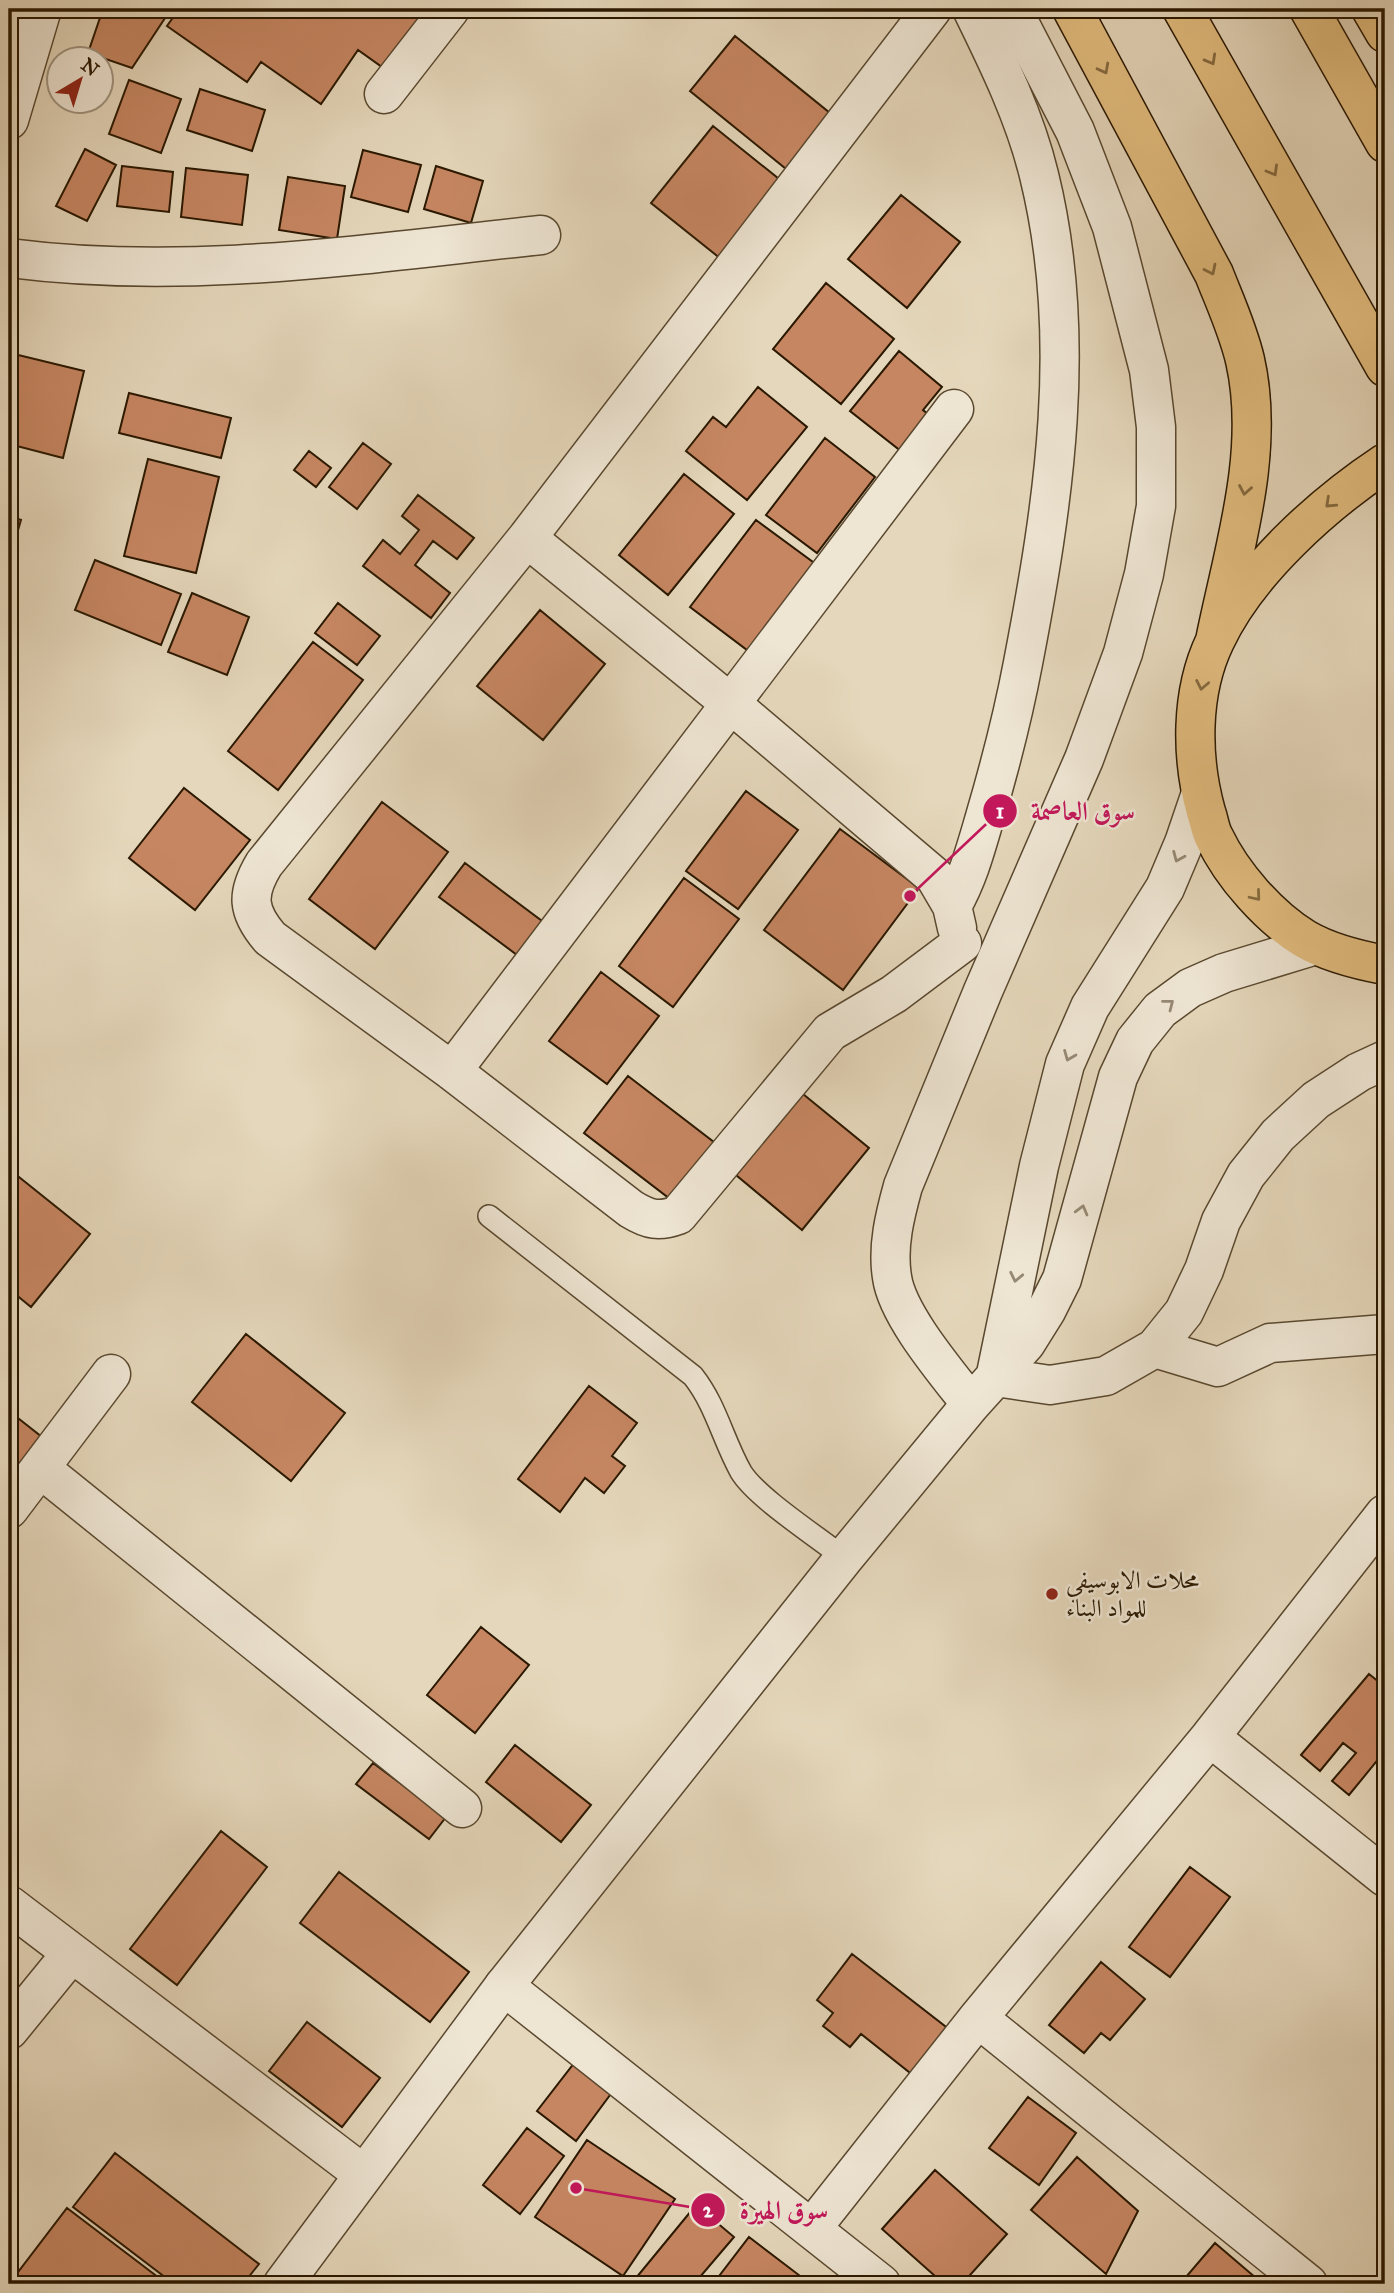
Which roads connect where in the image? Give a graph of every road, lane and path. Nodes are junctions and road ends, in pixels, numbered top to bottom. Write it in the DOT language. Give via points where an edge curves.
graph roads {
  1 [pos="42,9"];
  2 [pos="450,9"];
  3 [pos="932,9"];
  4 [pos="972,9"];
  5 [pos="1012,9"];
  6 [pos="1072,9"];
  7 [pos="1182,9"];
  8 [pos="1309,9"];
  9 [pos="1371,9"];
  10 [pos="1385,33"];
  11 [pos="384,94"];
  12 [pos="9,120"];
  13 [pos="1385,143"];
  14 [pos="541,235"];
  15 [pos="9,258"];
  16 [pos="1385,367"];
  17 [pos="954,408"];
  18 [pos="1385,463"];
  19 [pos="527,538"];
  20 [pos="1215,641"];
  21 [pos="730,702"];
  22 [pos="1201,793"];
  23 [pos="952,906"];
  24 [pos="962,943"];
  25 [pos="1316,945"];
  26 [pos="1385,965"];
  27 [pos="983,991"];
  28 [pos="1385,1060"];
  29 [pos="452,1071"];
  30 [pos="489,1216"];
  31 [pos="1385,1334"];
  32 [pos="1155,1348"];
  33 [pos="111,1374"];
  34 [pos="983,1390"];
  35 [pos="40,1468"];
  36 [pos="9,1509"];
  37 [pos="1385,1514"];
  38 [pos="844,1558"];
  39 [pos="1210,1737"];
  40 [pos="462,1808"];
  41 [pos="1385,1877"];
  42 [pos="9,1905"];
  43 [pos="71,1954"];
  44 [pos="504,1986"];
  45 [pos="978,2018"];
  46 [pos="9,2030"];
  47 [pos="363,2174"];
  48 [pos="812,2228"];
  49 [pos="283,2284"];
  50 [pos="881,2284"];
  51 [pos="1308,2284"];
  1 -- 12 [label="street"];
  2 -- 11 [label="street"];
  3 -- 19 [label="street"];
  4 -- 23 [label="street" via="1016,105 1039,174 1057,280 1060,388 1052,494 1011,724 965,882"];
  5 -- 27 [label="street" via="1075,131 1112,227 1149,370 1156,428 1156,506 1123,653 1084,759"];
  6 -- 20 [label="main road, one-way" via="1214,274 1245,360 1251,452"];
  7 -- 16 [label="main road, one-way"];
  8 -- 13 [label="main road"];
  9 -- 10 [label="main road"];
  14 -- 15 [label="street" via="220,267 122,267"];
  17 -- 21 [label="street"];
  18 -- 20 [label="main road, one-way" via="1347,488 1270,562 1241,597"];
  19 -- 21 [label="street"];
  19 -- 29 [label="street" via="264,864 254,882 251,902 257,922 270,938"];
  20 -- 22 [label="main road, one-way" via="1202,678 1196,716 1195,755"];
  21 -- 23 [label="street" via="935,877"];
  21 -- 29 [label="street"];
  22 -- 25 [label="main road, one-way" via="1213,837 1238,875 1267,910"];
  22 -- 34 [label="street, one-way" via="1165,888 1090,1007 1065,1064"];
  23 -- 24 [label="street"];
  24 -- 27 [label="street"];
  24 -- 29 [label="street" via="894,994 830,1032 678,1215 662,1221 631,1209"];
  25 -- 26 [label="main road"];
  34 -- 25 [label="street, one-way" via="1026,1343 1062,1279 1118,1077 1135,1041 1160,1010 1190,988"];
  27 -- 34 [label="street" via="902,1186 891,1248 892,1279 904,1310"];
  28 -- 32 [label="street" via="1316,1100 1278,1135 1246,1175 1221,1221 1205,1270 1184,1312"];
  30 -- 38 [label="lane" via="693,1376 707,1394 751,1485"];
  31 -- 32 [label="street" via="1270,1343 1218,1367"];
  32 -- 34 [label="street" via="1106,1376"];
  33 -- 35 [label="street"];
  34 -- 38 [label="street"];
  35 -- 36 [label="street"];
  35 -- 40 [label="street"];
  37 -- 39 [label="street"];
  38 -- 44 [label="street"];
  39 -- 41 [label="street"];
  39 -- 45 [label="street"];
  42 -- 43 [label="street"];
  43 -- 46 [label="street"];
  43 -- 47 [label="street"];
  44 -- 47 [label="street"];
  44 -- 48 [label="street"];
  45 -- 48 [label="street"];
  45 -- 51 [label="street"];
  47 -- 49 [label="street"];
  48 -- 50 [label="street"];
}
